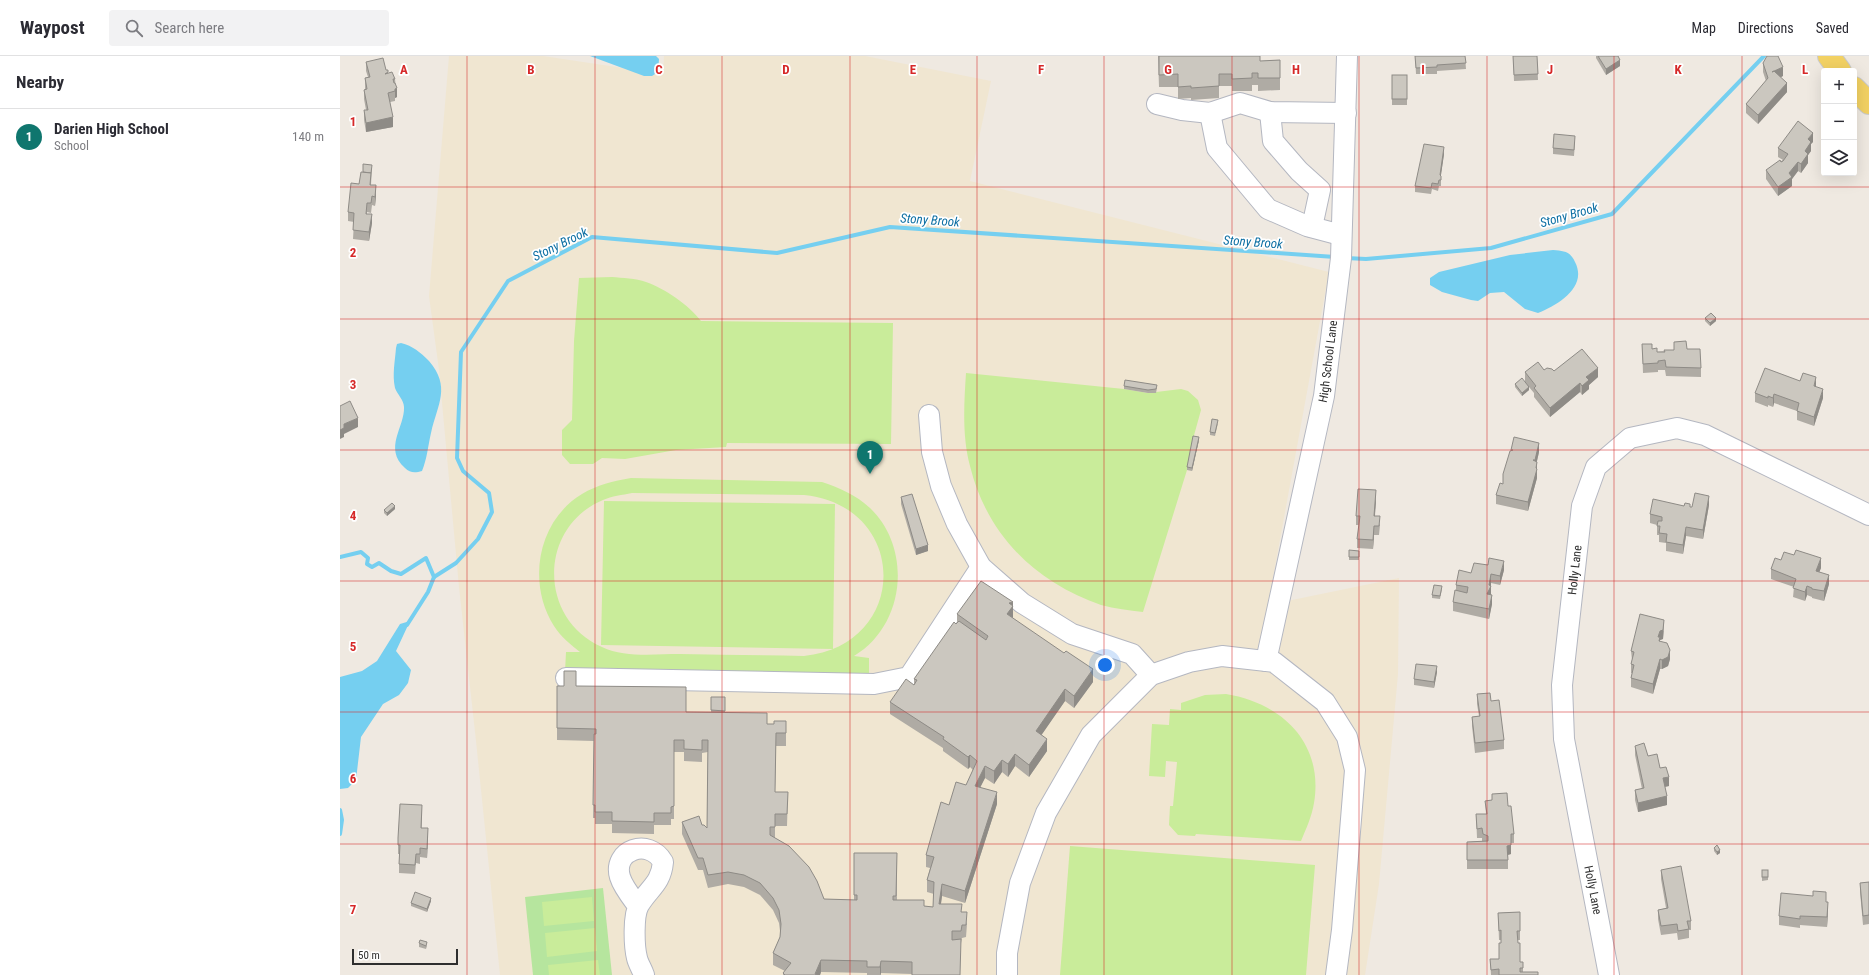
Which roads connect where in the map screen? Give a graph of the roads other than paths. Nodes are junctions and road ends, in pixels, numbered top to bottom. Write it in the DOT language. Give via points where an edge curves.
graph roads {
  1 [pos="1347,56"];
  2 [pos="1829,56"];
  3 [pos="1838,68"];
  4 [pos="1857,91"];
  5 [pos="1869,103"];
  6 [pos="1158,104"];
  7 [pos="1270,112"];
  8 [pos="1210,113"];
  9 [pos="1346,113"];
  10 [pos="1312,228"];
  11 [pos="1342,235"];
  12 [pos="929,414"];
  13 [pos="1869,515"];
  14 [pos="981,567"];
  15 [pos="1266,661"];
  16 [pos="1150,676"];
  17 [pos="566,678"];
  18 [pos="638,906"];
  19 [pos="644,975"];
  20 [pos="1007,975"];
  21 [pos="1336,975"];
  22 [pos="1609,975"];
  1 -- 9 [label="street, High School Lane"];
  2 -- 3 [label="main road"];
  4 -- 5 [label="main road"];
  6 -- 8 [label="street"];
  7 -- 8 [label="street" via="1240,103"];
  7 -- 9 [label="street"];
  7 -- 10 [label="street" via="1273,141 1299,171 1320,190"];
  8 -- 10 [label="street" via="1217,148 1268,209"];
  9 -- 11 [label="street, High School Lane"];
  10 -- 11 [label="street"];
  11 -- 15 [label="street, High School Lane" via="1324,396"];
  12 -- 14 [label="street" via="932,452 941,486 957,524"];
  13 -- 22 [label="street, Holly Lane" via="1705,435 1677,428 1630,438 1596,467 1582,506 1562,693 1564,739"];
  14 -- 16 [label="street" via="1022,603 1072,634 1132,654"];
  14 -- 17 [label="street" via="909,677 874,684"];
  15 -- 16 [label="street" via="1222,656 1189,662"];
  15 -- 21 [label="street" via="1274,662 1325,702 1347,737 1355,770"];
  16 -- 20 [label="street" via="1091,735 1046,813 1020,883 1007,954"];
  18 -- 19 [label="street" via="634,933 637,958"];
}
